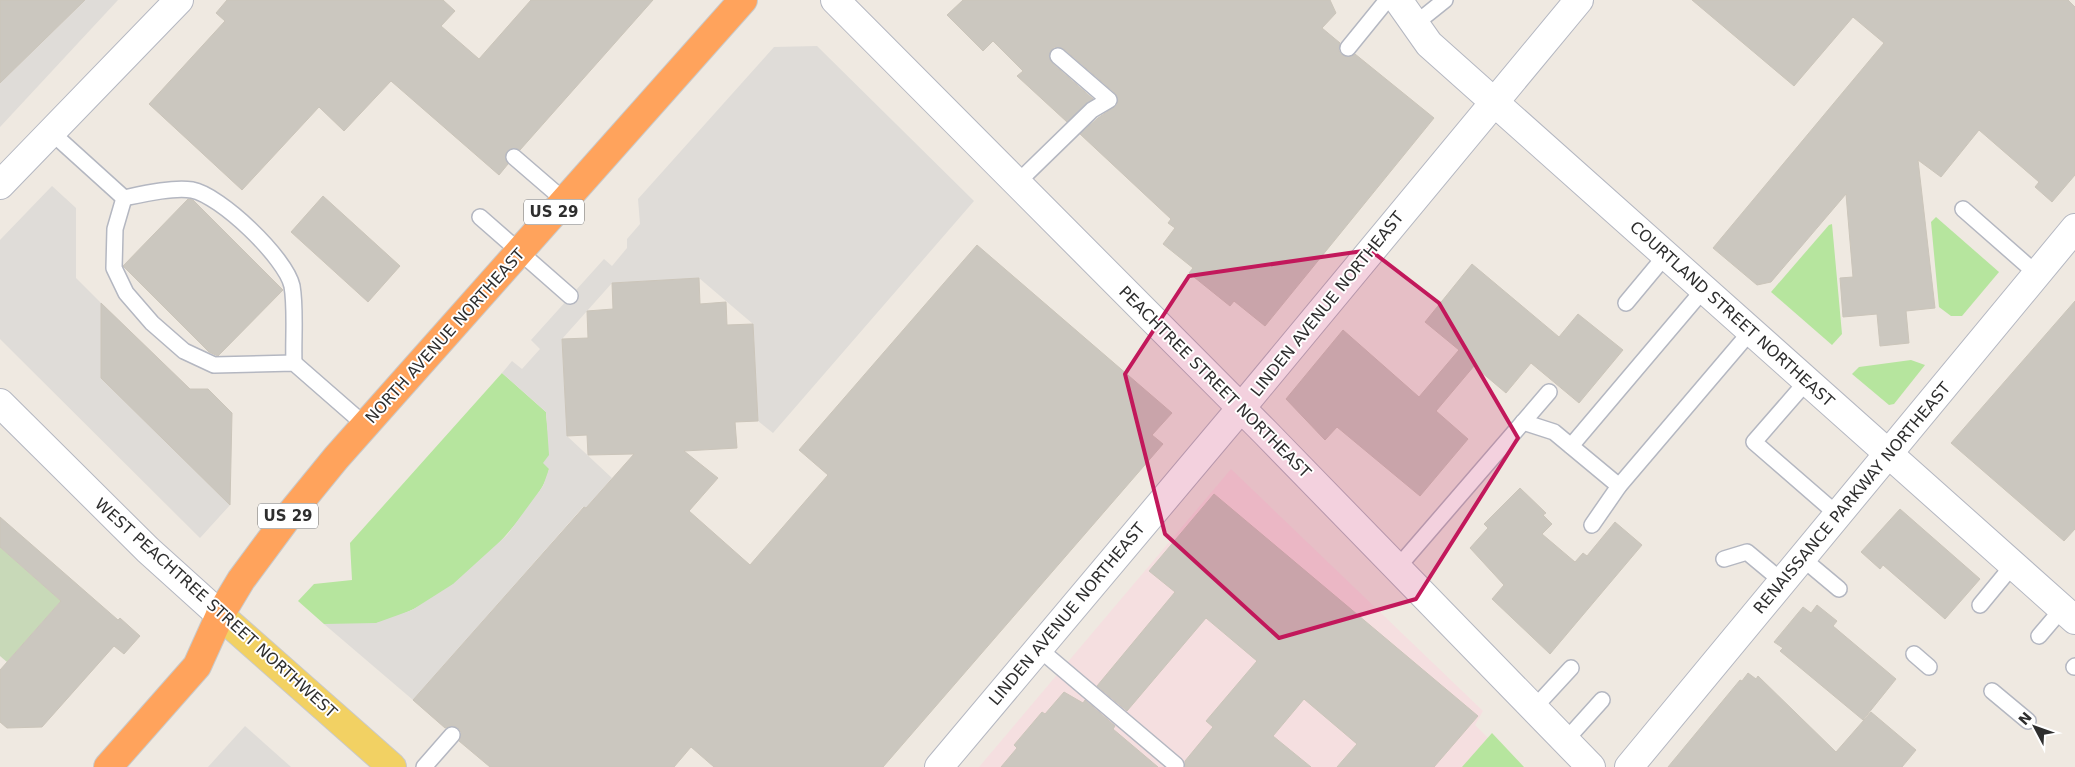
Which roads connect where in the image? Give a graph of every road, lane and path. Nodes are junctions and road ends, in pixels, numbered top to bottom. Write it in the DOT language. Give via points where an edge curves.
graph roads {
  1 [pos="179,0"];
  2 [pos="743,0"];
  3 [pos="835,0"];
  4 [pos="1387,0"];
  5 [pos="1398,0"];
  6 [pos="1444,0"];
  7 [pos="1579,0"];
  8 [pos="1415,24"];
  9 [pos="1348,48"];
  10 [pos="1058,56"];
  11 [pos="1494,102"];
  12 [pos="51,132"];
  13 [pos="514,157"];
  14 [pos="1017,183"];
  15 [pos="0,185"];
  16 [pos="124,198"];
  17 [pos="564,201"];
  18 [pos="1963,209"];
  19 [pos="480,217"];
  20 [pos="2075,228"];
  21 [pos="519,252"];
  22 [pos="1666,255"];
  23 [pos="2037,274"];
  24 [pos="1704,289"];
  25 [pos="570,296"];
  26 [pos="1626,303"];
  27 [pos="1751,331"];
  28 [pos="294,363"];
  29 [pos="1808,381"];
  30 [pos="1549,392"];
  31 [pos="0,403"];
  32 [pos="1241,408"];
  33 [pos="1523,422"];
  34 [pos="365,425"];
  35 [pos="1571,446"];
  36 [pos="1889,454"];
  37 [pos="1619,486"];
  38 [pos="1838,515"];
  39 [pos="1592,525"];
  40 [pos="1802,558"];
  41 [pos="1724,559"];
  42 [pos="2013,565"];
  43 [pos="1398,566"];
  44 [pos="1783,582"];
  45 [pos="1839,590"];
  46 [pos="1980,605"];
  47 [pos="2069,614"];
  48 [pos="220,615"];
  49 [pos="2039,636"];
  50 [pos="1038,648"];
  51 [pos="1914,654"];
  52 [pos="1929,667"];
  53 [pos="1571,668"];
  54 [pos="1992,691"];
  55 [pos="1602,700"];
  56 [pos="1535,707"];
  57 [pos="2028,721"];
  58 [pos="452,734"];
  59 [pos="1566,740"];
  60 [pos="1176,765"];
  61 [pos="108,767"];
  62 [pos="392,767"];
  63 [pos="424,767"];
  64 [pos="939,767"];
  65 [pos="1591,767"];
  66 [pos="1629,767"];
  1 -- 12 [label="main road"];
  2 -- 17 [label="highway, NORTH AVENUE NORTHEAST / US 29"];
  3 -- 14 [label="main road, PEACHTREE STREET NORTHEAST"];
  4 -- 9 [label="lane"];
  5 -- 8 [label="main road, COURTLAND STREET NORTHEAST"];
  6 -- 8 [label="lane"];
  7 -- 11 [label="main road, LINDEN AVENUE NORTHEAST"];
  8 -- 11 [label="main road, COURTLAND STREET NORTHEAST" via="1429,44"];
  10 -- 14 [label="lane" via="1109,100 1092,110"];
  11 -- 22 [label="main road, COURTLAND STREET NORTHEAST"];
  11 -- 32 [label="main road, LINDEN AVENUE NORTHEAST"];
  12 -- 15 [label="main road"];
  12 -- 16 [label="lane"];
  13 -- 17 [label="lane"];
  14 -- 32 [label="main road, PEACHTREE STREET NORTHEAST"];
  16 -- 28 [label="lane" via="151,192 192,190 214,198 276,256 292,285"];
  16 -- 28 [label="lane" via="115,229 114,268 126,293 152,323 184,351 214,365"];
  17 -- 21 [label="highway, NORTH AVENUE NORTHEAST / US 29"];
  18 -- 23 [label="lane"];
  19 -- 21 [label="lane"];
  20 -- 23 [label="main road, RENAISSANCE PARKWAY NORTHEAST"];
  21 -- 25 [label="lane"];
  21 -- 34 [label="highway, NORTH AVENUE NORTHEAST / US 29"];
  22 -- 24 [label="main road, COURTLAND STREET NORTHEAST"];
  22 -- 26 [label="lane"];
  23 -- 36 [label="main road, RENAISSANCE PARKWAY NORTHEAST"];
  24 -- 27 [label="main road, COURTLAND STREET NORTHEAST"];
  24 -- 35 [label="lane"];
  27 -- 29 [label="main road, COURTLAND STREET NORTHEAST"];
  27 -- 37 [label="lane"];
  28 -- 34 [label="lane"];
  29 -- 36 [label="main road, COURTLAND STREET NORTHEAST"];
  29 -- 38 [label="lane" via="1754,442"];
  30 -- 33 [label="lane"];
  31 -- 48 [label="main road, WEST PEACHTREE STREET NORTHWEST" via="148,550"];
  32 -- 43 [label="main road, PEACHTREE STREET NORTHEAST"];
  32 -- 50 [label="main road, LINDEN AVENUE NORTHEAST"];
  33 -- 35 [label="lane" via="1554,432"];
  33 -- 43 [label="lane"];
  34 -- 48 [label="highway, NORTH AVENUE NORTHEAST / US 29" via="287,518 241,580"];
  35 -- 37 [label="lane"];
  36 -- 38 [label="main road, RENAISSANCE PARKWAY NORTHEAST"];
  36 -- 42 [label="main road, COURTLAND STREET NORTHEAST"];
  37 -- 39 [label="lane"];
  38 -- 40 [label="main road, RENAISSANCE PARKWAY NORTHEAST"];
  40 -- 44 [label="main road, RENAISSANCE PARKWAY NORTHEAST"];
  40 -- 45 [label="lane"];
  41 -- 44 [label="lane" via="1747,552"];
  42 -- 46 [label="lane"];
  42 -- 47 [label="main road, COURTLAND STREET NORTHEAST"];
  43 -- 56 [label="main road, PEACHTREE STREET NORTHEAST"];
  44 -- 66 [label="main road, RENAISSANCE PARKWAY NORTHEAST"];
  47 -- 49 [label="lane"];
  48 -- 61 [label="highway, US 29" via="197,666"];
  48 -- 62 [label="main road, WEST PEACHTREE STREET NORTHWEST"];
  50 -- 60 [label="lane"];
  50 -- 64 [label="main road, LINDEN AVENUE NORTHEAST"];
  51 -- 52 [label="lane"];
  53 -- 56 [label="lane"];
  54 -- 57 [label="lane"];
  55 -- 59 [label="lane"];
  56 -- 59 [label="main road, PEACHTREE STREET NORTHEAST"];
  58 -- 63 [label="lane"];
  59 -- 65 [label="main road, PEACHTREE STREET NORTHEAST"];
}
